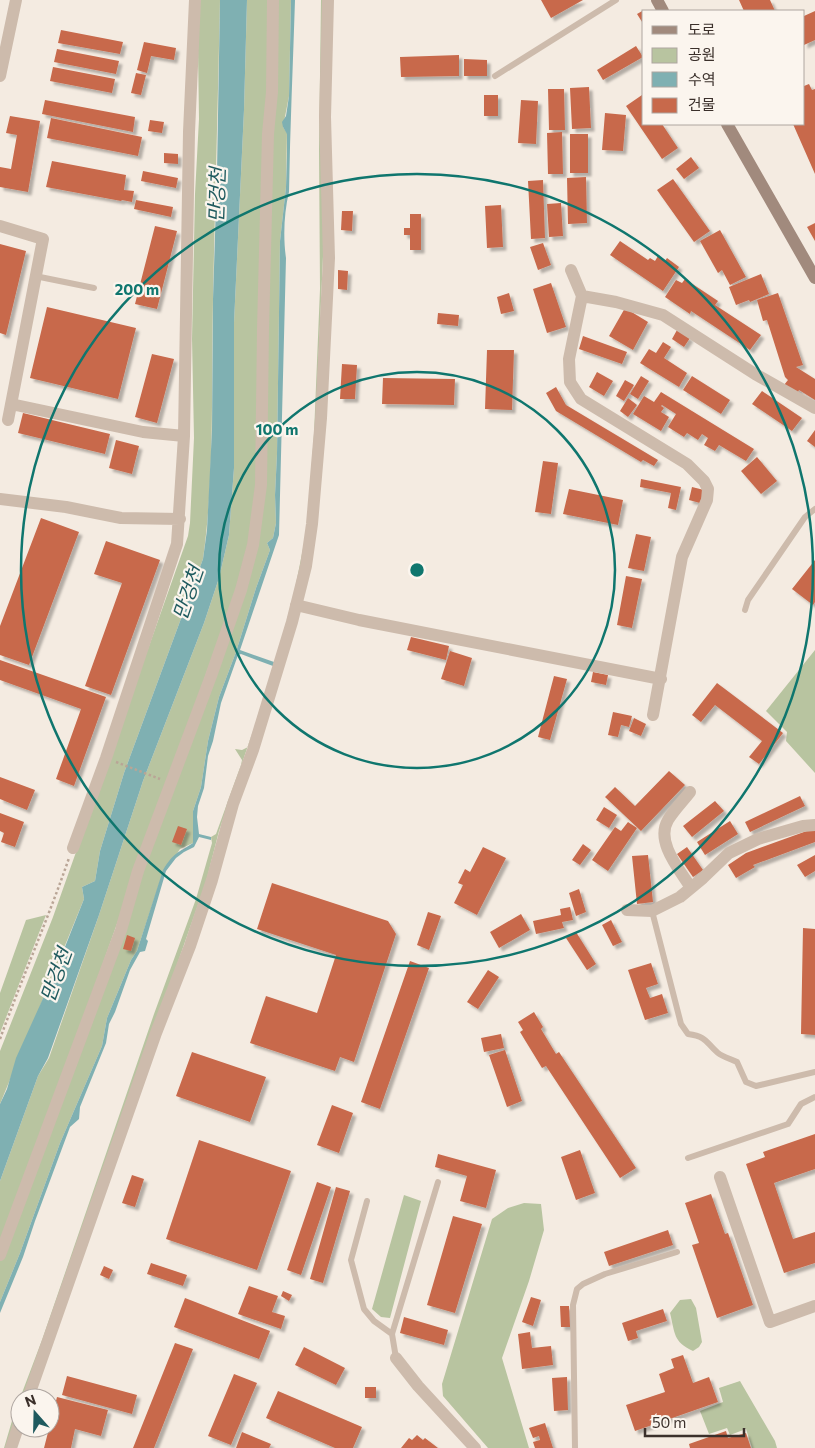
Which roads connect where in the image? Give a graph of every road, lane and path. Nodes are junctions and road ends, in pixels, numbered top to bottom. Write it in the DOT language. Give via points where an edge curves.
graph roads {
  1 [pos="16,0"];
  2 [pos="195,0"];
  3 [pos="273,0"];
  4 [pos="328,0"];
  5 [pos="616,0"];
  6 [pos="0,76"];
  7 [pos="495,76"];
  8 [pos="728,125"];
  9 [pos="0,226"];
  10 [pos="571,270"];
  11 [pos="35,276"];
  12 [pos="815,278"];
  13 [pos="94,288"];
  14 [pos="582,296"];
  15 [pos="11,404"];
  16 [pos="815,408"];
  17 [pos="8,420"];
  18 [pos="184,436"];
  19 [pos="0,499"];
  20 [pos="815,509"];
  21 [pos="180,519"];
  22 [pos="296,605"];
  23 [pos="745,610"];
  24 [pos="661,679"];
  25 [pos="654,715"];
  26 [pos="130,768"];
  27 [pos="171,783"];
  28 [pos="690,792"];
  29 [pos="815,825"];
  30 [pos="73,848"];
  31 [pos="691,888"];
  32 [pos="627,910"];
  33 [pos="652,911"];
  34 [pos="0,1039"];
  35 [pos="815,1072"];
  36 [pos="815,1097"];
  37 [pos="688,1158"];
  38 [pos="720,1176"];
  39 [pos="438,1182"];
  40 [pos="367,1201"];
  41 [pos="677,1252"];
  42 [pos="0,1255"];
  43 [pos="815,1306"];
  44 [pos="392,1334"];
  45 [pos="396,1358"];
  46 [pos="32,1388"];
  47 [pos="475,1448"];
  48 [pos="575,1448"];
  1 -- 6 [label="street"];
  2 -- 18 [label="street" via="189,132"];
  3 -- 27 [label="street" via="261,485 253,545 241,590"];
  4 -- 22 [label="street" via="325,117 329,258 321,418 312,524"];
  5 -- 7 [label="lane"];
  8 -- 12 [label="street"];
  9 -- 11 [label="street" via="43,239"];
  10 -- 14 [label="street"];
  11 -- 13 [label="lane"];
  11 -- 15 [label="street"];
  14 -- 16 [label="street" via="663,316"];
  14 -- 24 [label="street" via="569,359 570,382 581,399 687,464 708,489 708,500 682,557"];
  15 -- 17 [label="street"];
  15 -- 18 [label="street" via="143,432"];
  18 -- 21 [label="street"];
  19 -- 21 [label="street" via="121,518"];
  20 -- 23 [label="lane" via="805,517 748,600"];
  21 -- 30 [label="street" via="177,544"];
  22 -- 24 [label="street"];
  22 -- 46 [label="street" via="190,946 156,1033"];
  24 -- 25 [label="street"];
  26 -- 27 [label="path"];
  27 -- 42 [label="street" via="138,871 121,930"];
  28 -- 31 [label="street" via="667,822 664,834 667,849"];
  29 -- 31 [label="street" via="758,839 729,853"];
  30 -- 34 [label="path"];
  31 -- 33 [label="street"];
  32 -- 33 [label="street"];
  33 -- 35 [label="lane" via="681,1024 688,1034 699,1036 720,1055 737,1062 746,1082 756,1086"];
  36 -- 37 [label="lane" via="800,1104 788,1124"];
  38 -- 43 [label="street" via="770,1322"];
  39 -- 44 [label="lane"];
  40 -- 44 [label="lane" via="351,1260 364,1309"];
  41 -- 48 [label="lane" via="605,1274 582,1284 577,1290 573,1305"];
  44 -- 45 [label="lane"];
  45 -- 47 [label="street"];
}
